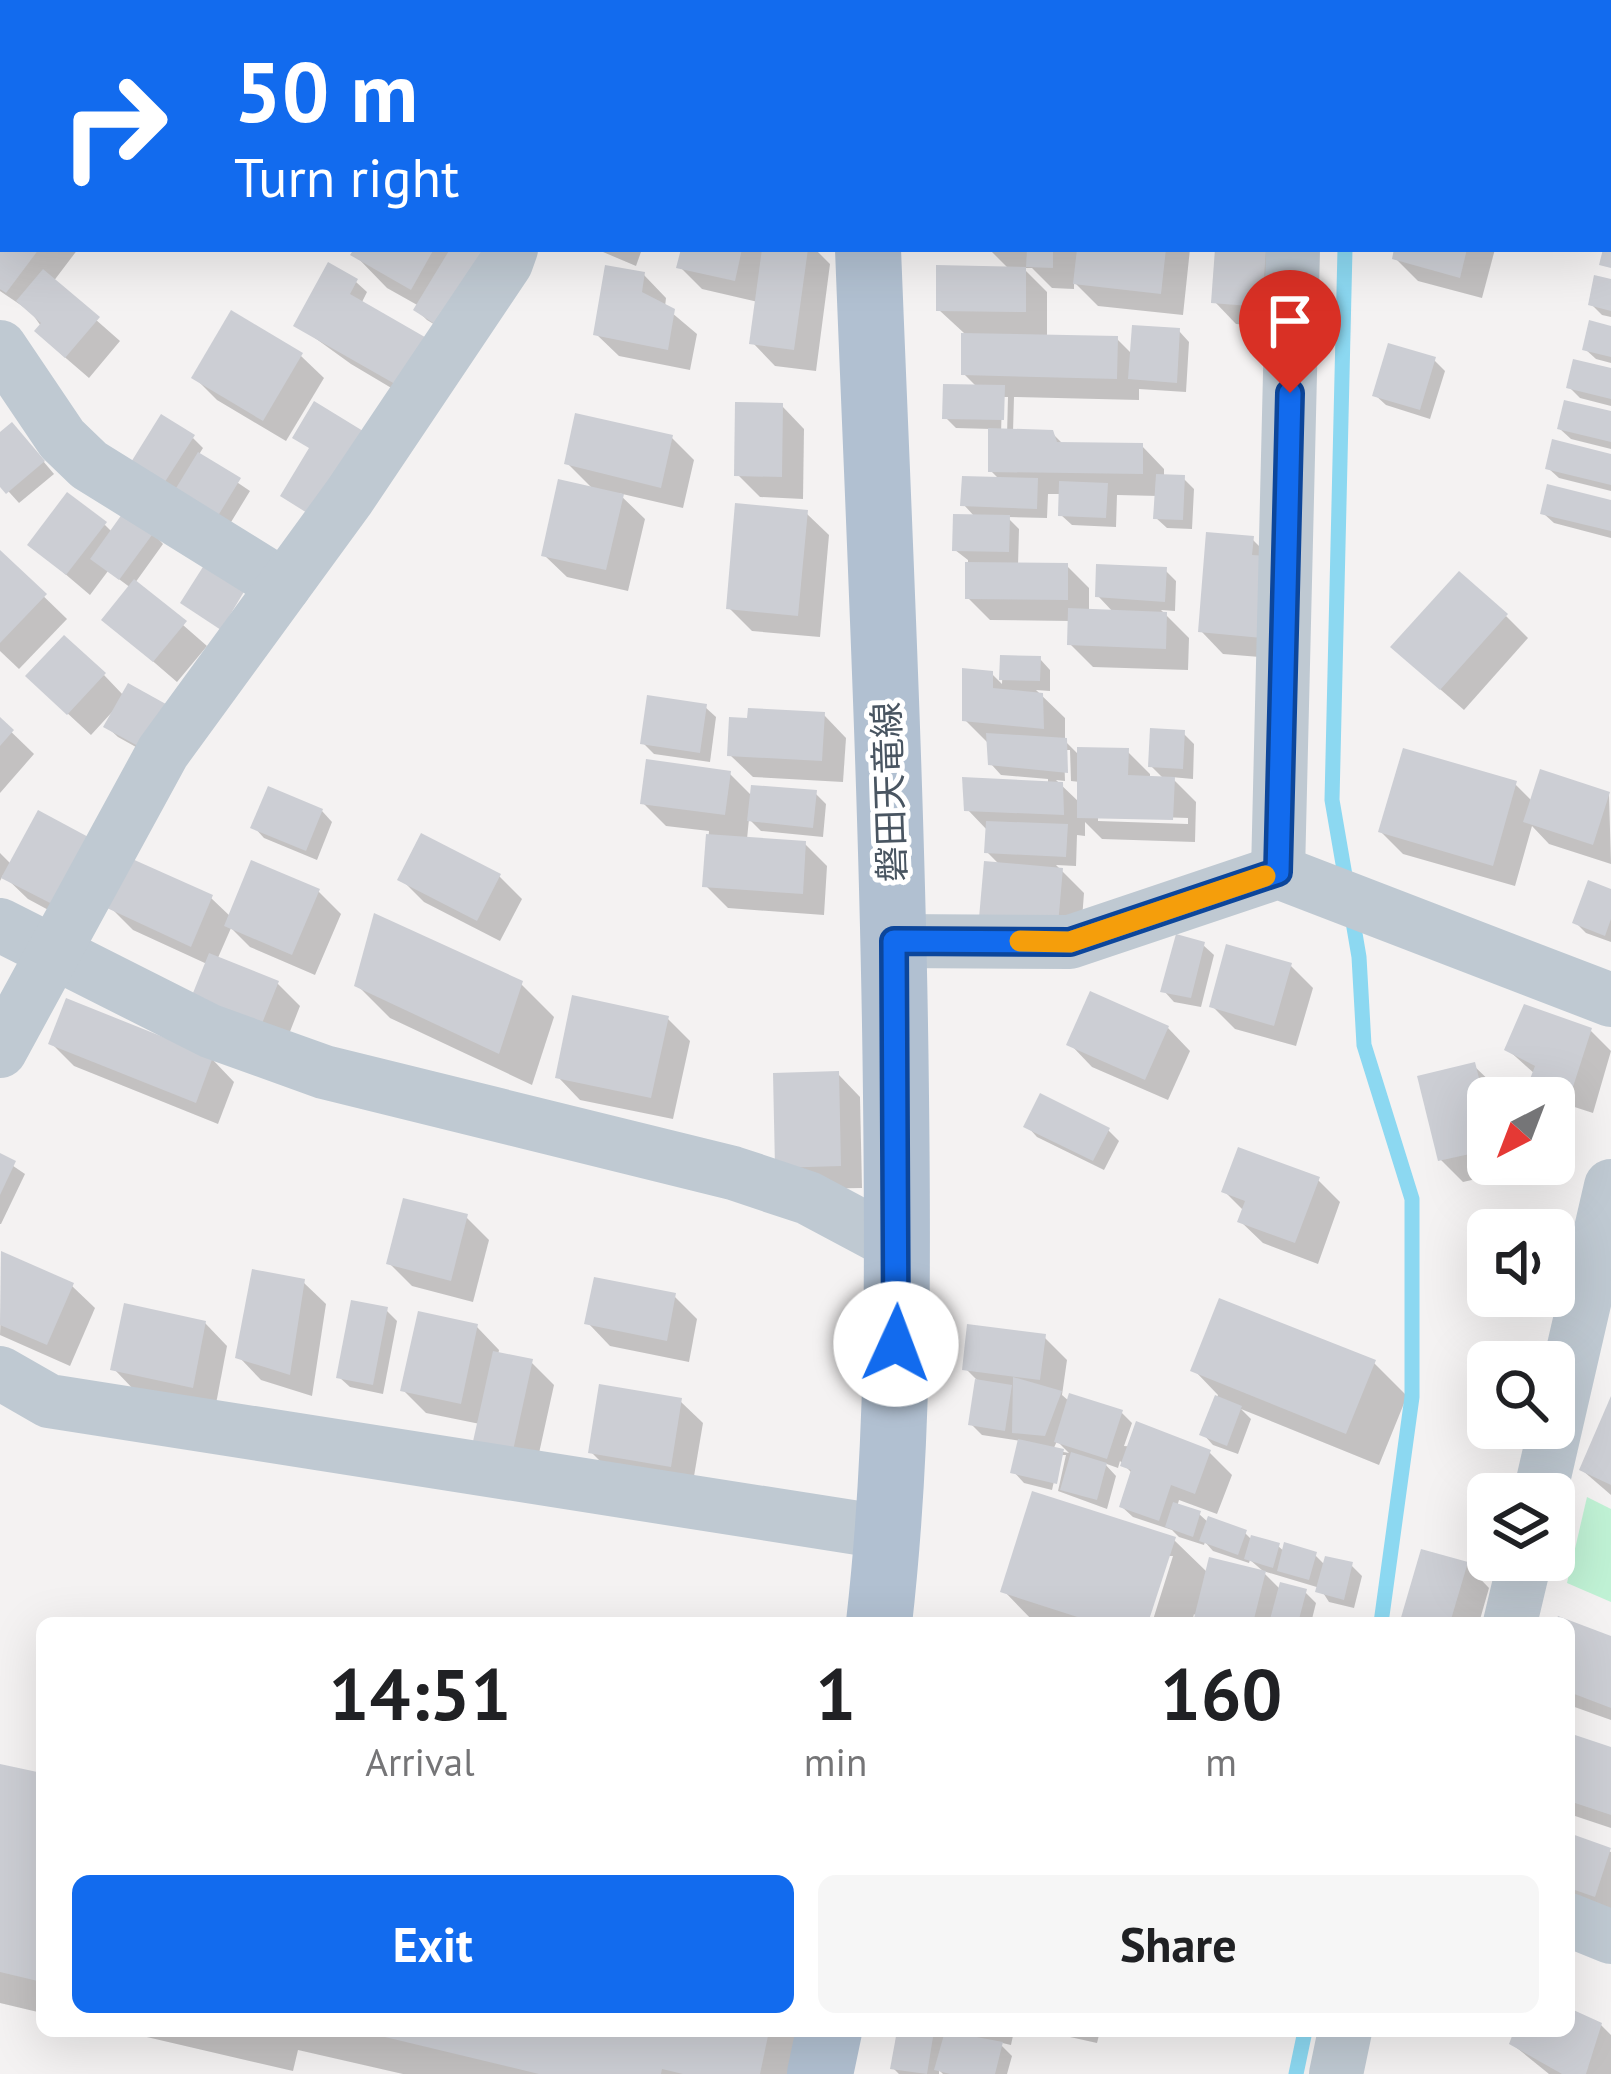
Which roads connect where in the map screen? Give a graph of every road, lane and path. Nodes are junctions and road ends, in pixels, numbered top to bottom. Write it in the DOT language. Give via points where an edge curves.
graph roads {
  1 [pos="511,252"];
  2 [pos="868,252"];
  3 [pos="1293,252"];
  4 [pos="0,347"];
  5 [pos="284,586"];
  6 [pos="1278,872"];
  7 [pos="0,926"];
  8 [pos="894,941"];
  9 [pos="53,954"];
  10 [pos="1611,1000"];
  11 [pos="0,1051"];
  12 [pos="1611,1186"];
  13 [pos="898,1246"];
  14 [pos="0,1373"];
  15 [pos="50,1401"];
  16 [pos="0,1427"];
  17 [pos="1545,1473"];
  18 [pos="890,1533"];
  19 [pos="1520,1581"];
  20 [pos="880,1617"];
  21 [pos="1511,1617"];
  22 [pos="1575,1922"];
  23 [pos="1611,1937"];
  24 [pos="828,2037"];
  25 [pos="1344,2037"];
  26 [pos="820,2074"];
  27 [pos="1336,2074"];
  1 -- 5 [label="street"];
  2 -- 8 [label="main road, 磐田天竜線"];
  3 -- 6 [label="street"];
  4 -- 5 [label="street" via="89,465"];
  5 -- 9 [label="street" via="163,752"];
  6 -- 8 [label="street" via="1070,942"];
  6 -- 10 [label="street"];
  7 -- 9 [label="street"];
  8 -- 13 [label="main road, 磐田天竜線"];
  9 -- 11 [label="street"];
  9 -- 13 [label="street" via="210,1031 324,1072 734,1173 808,1198"];
  12 -- 17 [label="street"];
  13 -- 18 [label="main road, 磐田天竜線"];
  14 -- 15 [label="street"];
  15 -- 16 [label="street"];
  15 -- 18 [label="street"];
  18 -- 20 [label="main road, 磐田天竜線"];
  19 -- 21 [label="street"];
  22 -- 23 [label="street"];
  24 -- 26 [label="main road"];
  25 -- 27 [label="street"];
}
